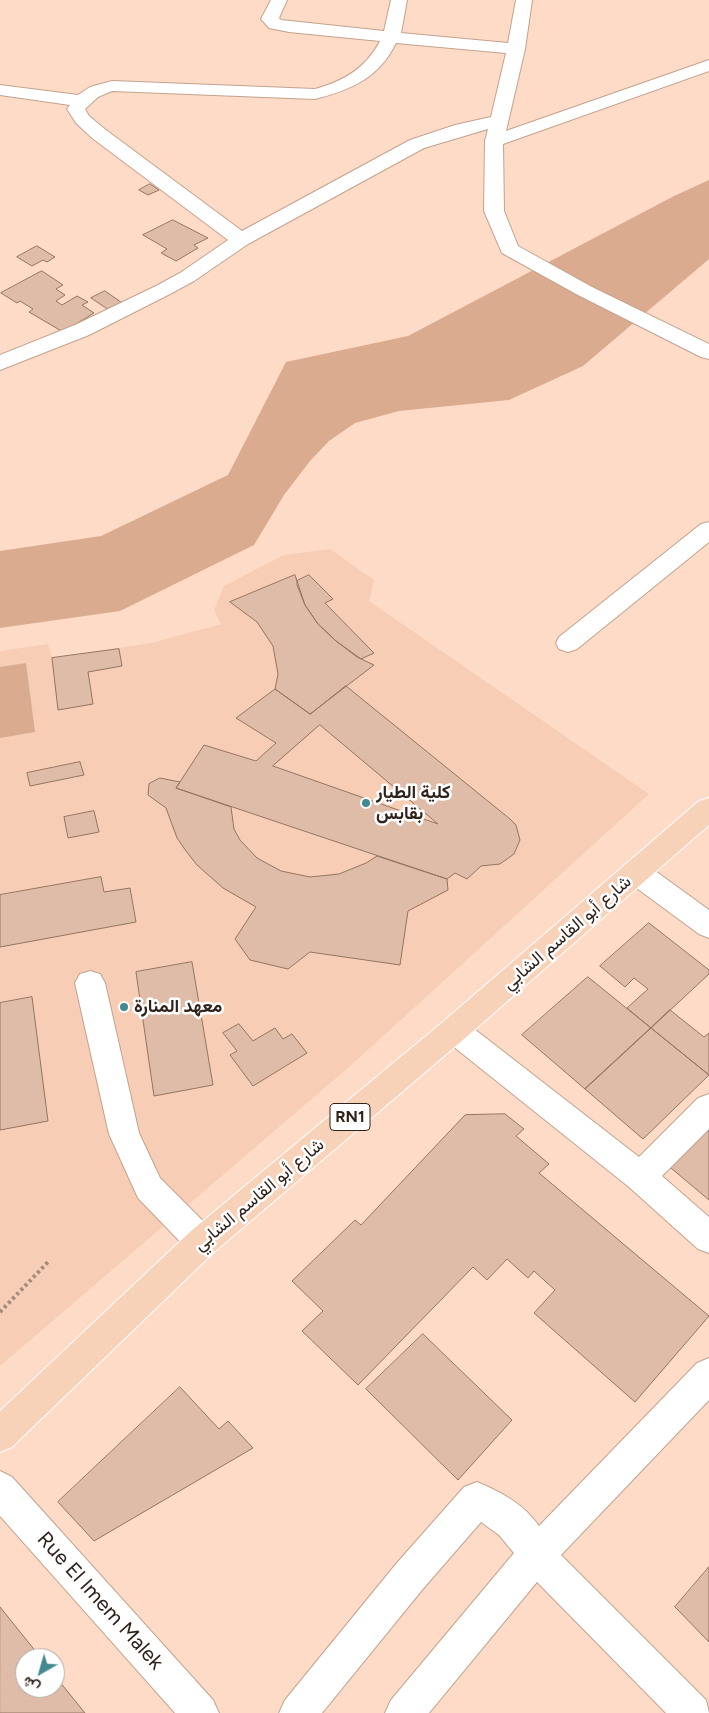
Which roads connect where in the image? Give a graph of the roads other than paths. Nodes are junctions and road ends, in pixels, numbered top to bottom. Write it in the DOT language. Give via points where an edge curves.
graph roads {
  1 [pos="278,0"];
  2 [pos="399,0"];
  3 [pos="524,0"];
  4 [pos="390,38"];
  5 [pos="516,49"];
  6 [pos="709,65"];
  7 [pos="0,90"];
  8 [pos="81,101"];
  9 [pos="498,121"];
  10 [pos="494,141"];
  11 [pos="240,240"];
  12 [pos="700,347"];
  13 [pos="0,363"];
  14 [pos="709,530"];
  15 [pos="568,643"];
  16 [pos="709,809"];
  17 [pos="637,873"];
  18 [pos="709,926"];
  19 [pos="90,984"];
  20 [pos="454,1030"];
  21 [pos="709,1108"];
  22 [pos="640,1177"];
  23 [pos="709,1238"];
  24 [pos="202,1242"];
  25 [pos="709,1375"];
  26 [pos="0,1435"];
  27 [pos="0,1489"];
  28 [pos="536,1555"];
  29 [pos="200,1713"];
  30 [pos="298,1713"];
  31 [pos="404,1713"];
  32 [pos="693,1713"];
  1 -- 4 [label="street" via="270,19 275,24"];
  2 -- 4 [label="street"];
  3 -- 5 [label="street"];
  4 -- 5 [label="street"];
  4 -- 8 [label="street" via="376,62 359,78 339,89 315,94 112,86 94,91"];
  5 -- 9 [label="street"];
  6 -- 10 [label="street"];
  7 -- 8 [label="street"];
  8 -- 11 [label="street" via="76,109 99,134"];
  9 -- 10 [label="street"];
  9 -- 11 [label="street" via="417,144"];
  10 -- 12 [label="street" via="494,211 509,250"];
  11 -- 13 [label="street" via="163,290 82,330"];
  14 -- 15 [label="street"];
  16 -- 17 [label="main road, شارع أبو القاسم الشابي / RN1"];
  17 -- 18 [label="street"];
  17 -- 20 [label="main road, شارع أبو القاسم الشابي / RN1"];
  19 -- 24 [label="street" via="124,1134 149,1188"];
  20 -- 22 [label="street"];
  20 -- 24 [label="main road, شارع أبو القاسم الشابي / RN1"];
  21 -- 22 [label="street"];
  22 -- 23 [label="street"];
  24 -- 26 [label="main road, شارع أبو القاسم الشابي / RN1"];
  25 -- 28 [label="street"];
  27 -- 29 [label="street, Rue El Imem Malek"];
  28 -- 30 [label="street" via="522,1532 506,1515 477,1500"];
  28 -- 31 [label="street"];
  28 -- 32 [label="street"];
}
